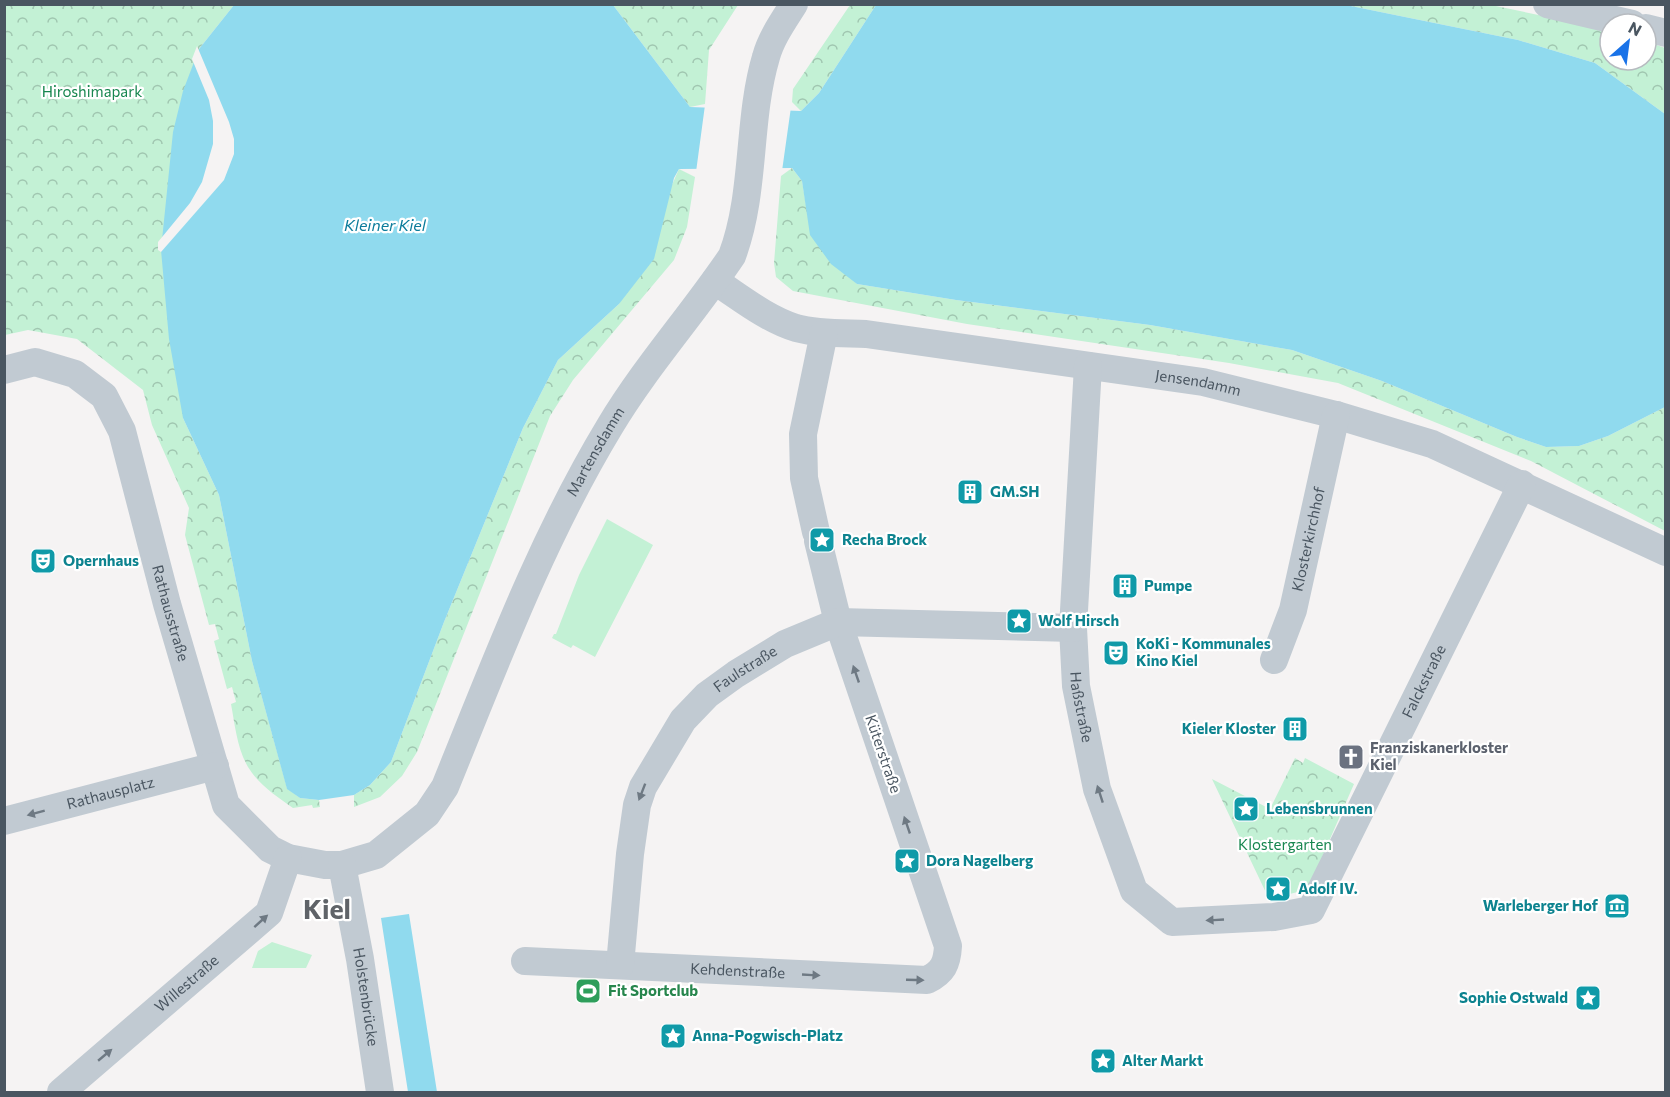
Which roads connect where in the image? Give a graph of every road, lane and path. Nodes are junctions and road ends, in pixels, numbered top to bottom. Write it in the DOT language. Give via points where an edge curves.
graph roads {
  1 [pos="794,4"];
  2 [pos="1547,4"];
  3 [pos="1598,16"];
  4 [pos="715,281"];
  5 [pos="824,333"];
  6 [pos="1088,366"];
  7 [pos="4,370"];
  8 [pos="1336,415"];
  9 [pos="1522,484"];
  10 [pos="1665,552"];
  11 [pos="838,621"];
  12 [pos="1073,628"];
  13 [pos="1274,660"];
  14 [pos="215,766"];
  15 [pos="4,821"];
  16 [pos="288,858"];
  17 [pos="342,865"];
  18 [pos="1274,917"];
  19 [pos="525,961"];
  20 [pos="620,965"];
  21 [pos="945,967"];
  22 [pos="61,1092"];
  23 [pos="380,1092"];
  1 -- 4 [label="street, Martensdamm" via="766,56 740,235"];
  2 -- 3 [label="street"];
  4 -- 5 [label="street, Jensendamm" via="772,318"];
  4 -- 17 [label="street, Martensdamm" via="610,426 552,532 446,787 427,814 384,849"];
  5 -- 6 [label="street, Jensendamm" via="866,334"];
  5 -- 11 [label="street, Küterstraße" via="803,434 804,478"];
  6 -- 8 [label="street, Jensendamm" via="1203,382"];
  6 -- 12 [label="street, Haßstraße"];
  7 -- 14 [label="street, Rathausstraße" via="35,362 75,374 104,396 122,432"];
  8 -- 9 [label="street, Jensendamm" via="1432,444"];
  8 -- 13 [label="street, Klosterkirchhof" via="1293,610"];
  9 -- 10 [label="street, Jensendamm"];
  9 -- 18 [label="street, Falckstraße" via="1311,910"];
  11 -- 12 [label="street, Faulstraße"];
  11 -- 20 [label="street, Faulstraße, one-way" via="785,644 736,674 707,695 683,720 643,787 637,805"];
  21 -- 11 [label="street, Küterstraße, one-way" via="948,946"];
  18 -- 12 [label="street, Haßstraße, one-way" via="1172,922 1134,891 1097,789 1076,686"];
  14 -- 15 [label="street, Rathausplatz, one-way"];
  14 -- 16 [label="street, Rathausstraße" via="226,805 270,849"];
  16 -- 17 [label="street, Rathausstraße"];
  22 -- 16 [label="street, Willestraße, one-way" via="269,913"];
  17 -- 23 [label="street, Holstenbrücke"];
  19 -- 20 [label="street, Kehdenstraße"];
  20 -- 21 [label="street, Kehdenstraße, one-way" via="927,981"];
}
